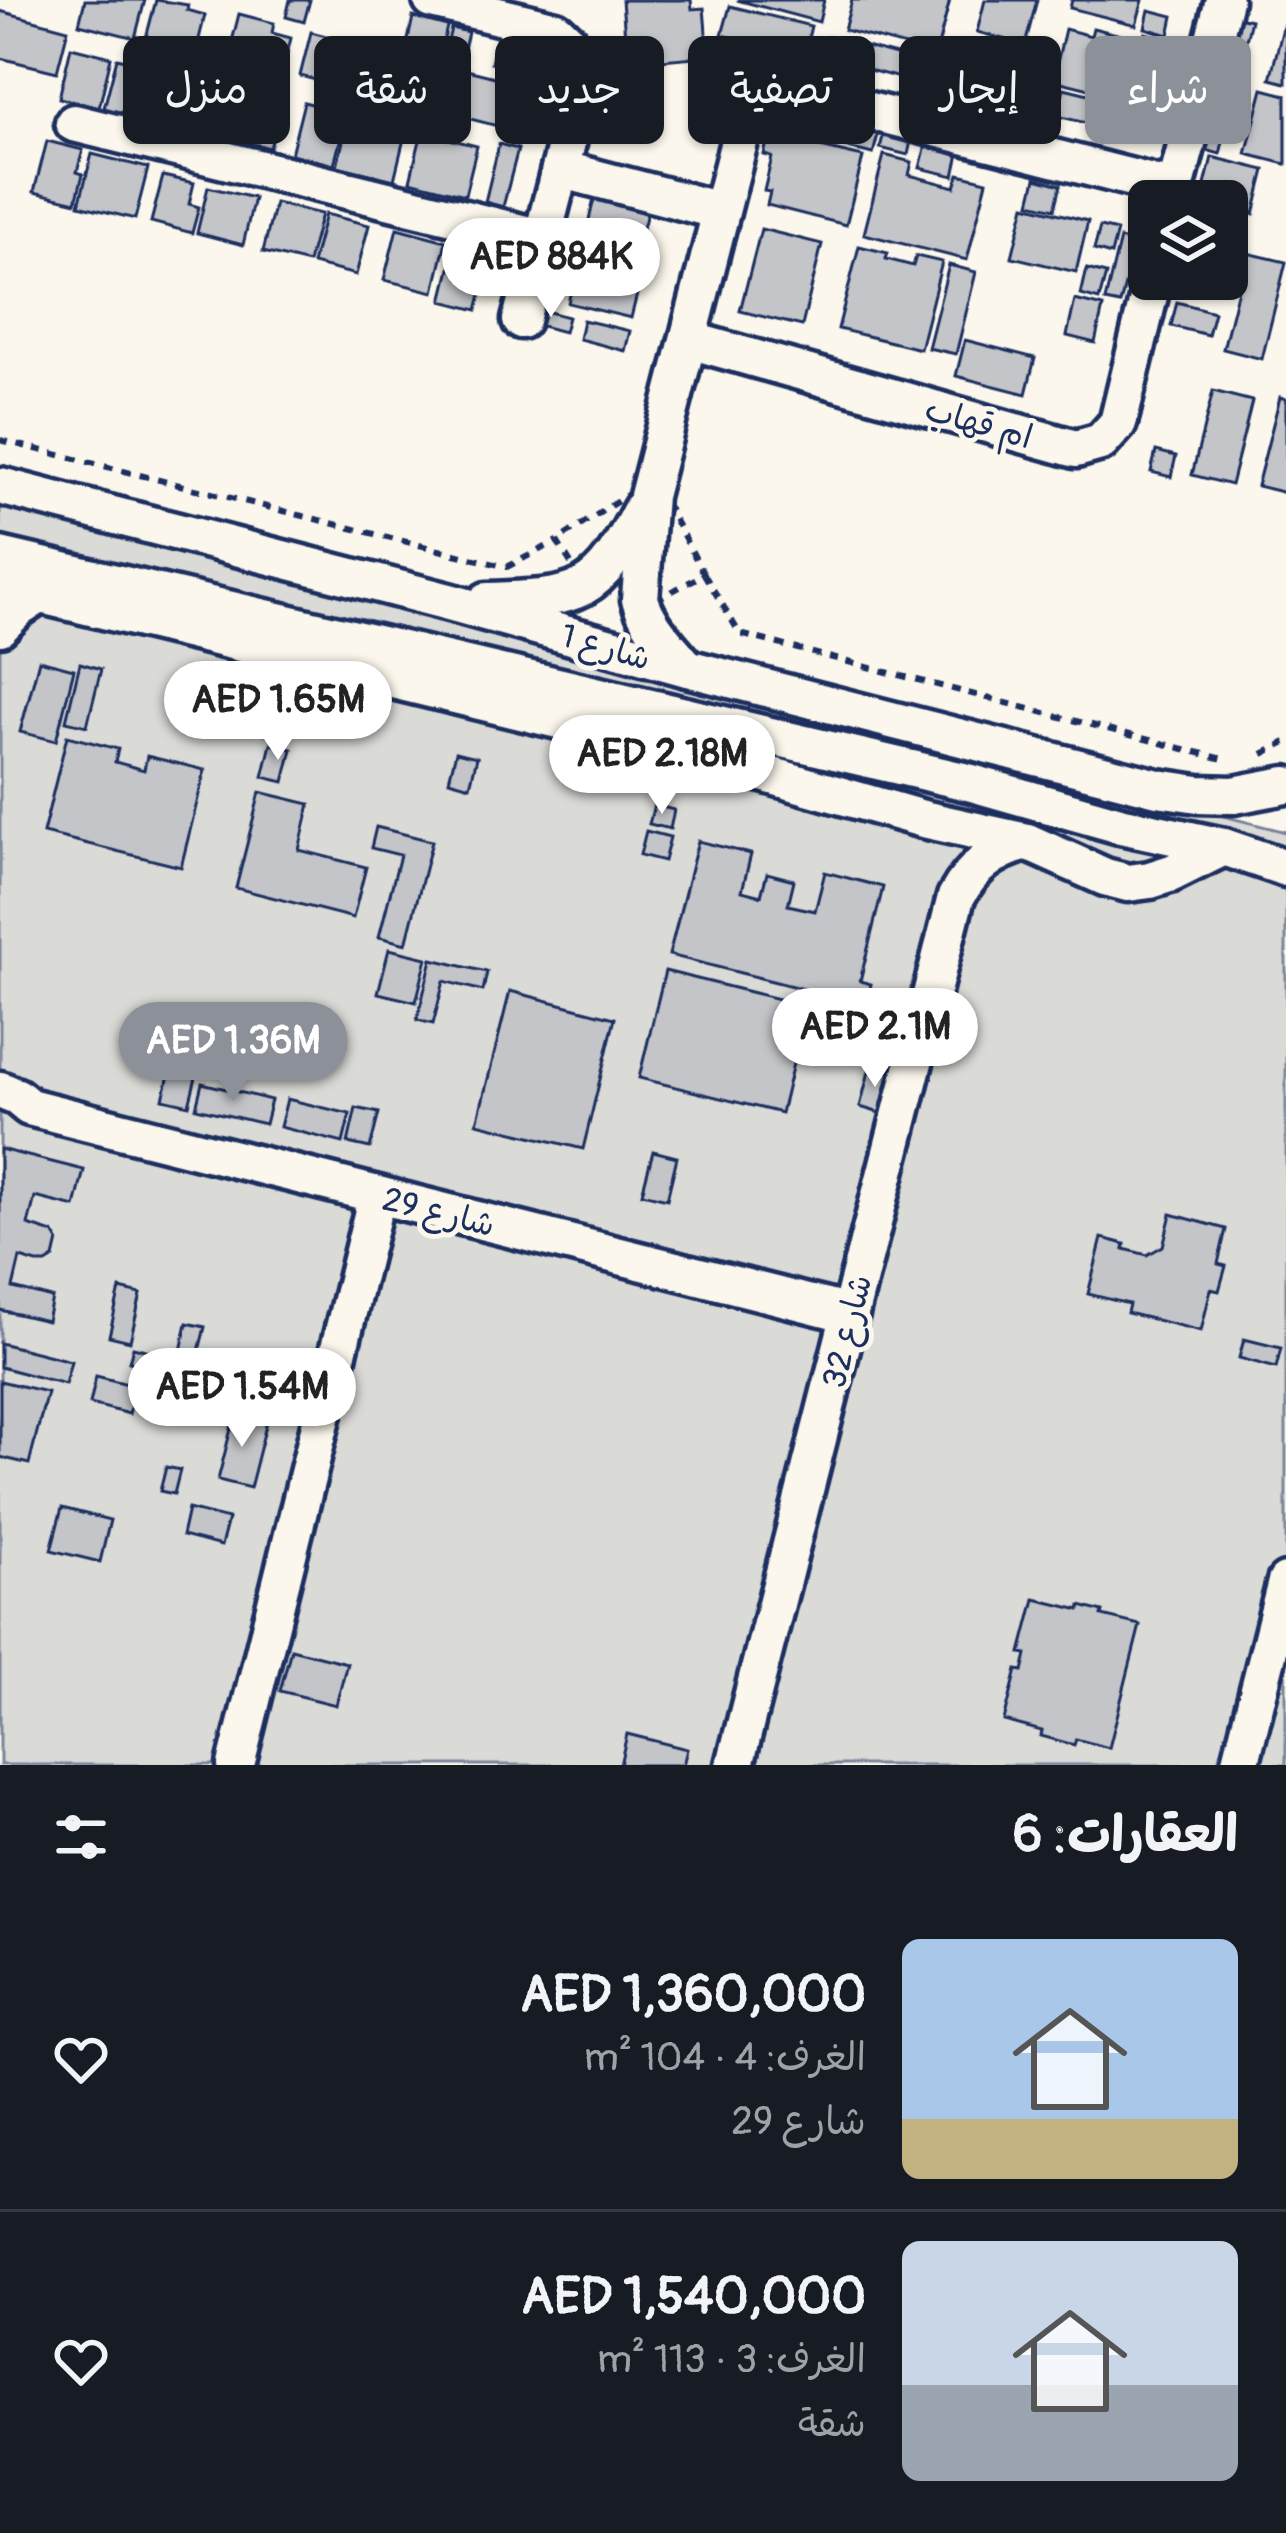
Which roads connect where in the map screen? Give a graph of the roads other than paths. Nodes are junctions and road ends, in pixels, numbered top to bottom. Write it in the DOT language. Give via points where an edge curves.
graph roads {
  1 [pos="432,0"];
  2 [pos="1224,0"];
  3 [pos="74,123"];
  4 [pos="560,169"];
  5 [pos="1178,180"];
  6 [pos="1128,183"];
  7 [pos="720,211"];
  8 [pos="542,238"];
  9 [pos="1148,300"];
  10 [pos="521,320"];
  11 [pos="689,340"];
  12 [pos="0,486"];
  13 [pos="649,496"];
  14 [pos="0,556"];
  15 [pos="0,585"];
  16 [pos="38,596"];
  17 [pos="448,602"];
  18 [pos="0,627"];
  19 [pos="687,668"];
  20 [pos="1286,785"];
  21 [pos="923,819"];
  22 [pos="1027,842"];
  23 [pos="1224,847"];
  24 [pos="1286,868"];
  25 [pos="956,897"];
  26 [pos="10,1104"];
  27 [pos="377,1195"];
  28 [pos="850,1314"];
  29 [pos="1286,1582"];
  30 [pos="236,1765"];
  31 [pos="735,1765"];
  32 [pos="1240,1765"];
  1 -- 4 [label="street" via="556,30 574,47 583,70"];
  2 -- 5 [label="street"];
  3 -- 8 [label="street"];
  4 -- 7 [label="street"];
  4 -- 8 [label="street"];
  6 -- 7 [label="street" via="783,89 750,108"];
  7 -- 11 [label="street"];
  8 -- 10 [label="street"];
  9 -- 11 [label="street, ام قهاب" via="1118,423 1101,442 1076,449"];
  11 -- 13 [label="street"];
  12 -- 17 [label="street, شارع 1"];
  13 -- 17 [label="street" via="619,552 585,586 563,597"];
  13 -- 19 [label="street" via="640,599"];
  14 -- 23 [label="street, شارع 1"];
  15 -- 16 [label="street"];
  16 -- 18 [label="street"];
  16 -- 21 [label="street" via="682,750"];
  17 -- 19 [label="street, شارع 1"];
  19 -- 20 [label="street, شارع 1" via="1158,788 1234,795"];
  21 -- 22 [label="street"];
  21 -- 25 [label="street" via="946,855"];
  22 -- 23 [label="street" via="1128,883 1172,874"];
  22 -- 25 [label="street, شارع 32" via="984,860"];
  23 -- 24 [label="street, شارع 1"];
  25 -- 28 [label="street, شارع 32"];
  26 -- 27 [label="street, شارع 29"];
  27 -- 28 [label="street, شارع 29"];
  27 -- 30 [label="street"];
  28 -- 31 [label="street, شارع 32"];
  29 -- 32 [label="street"];
}
